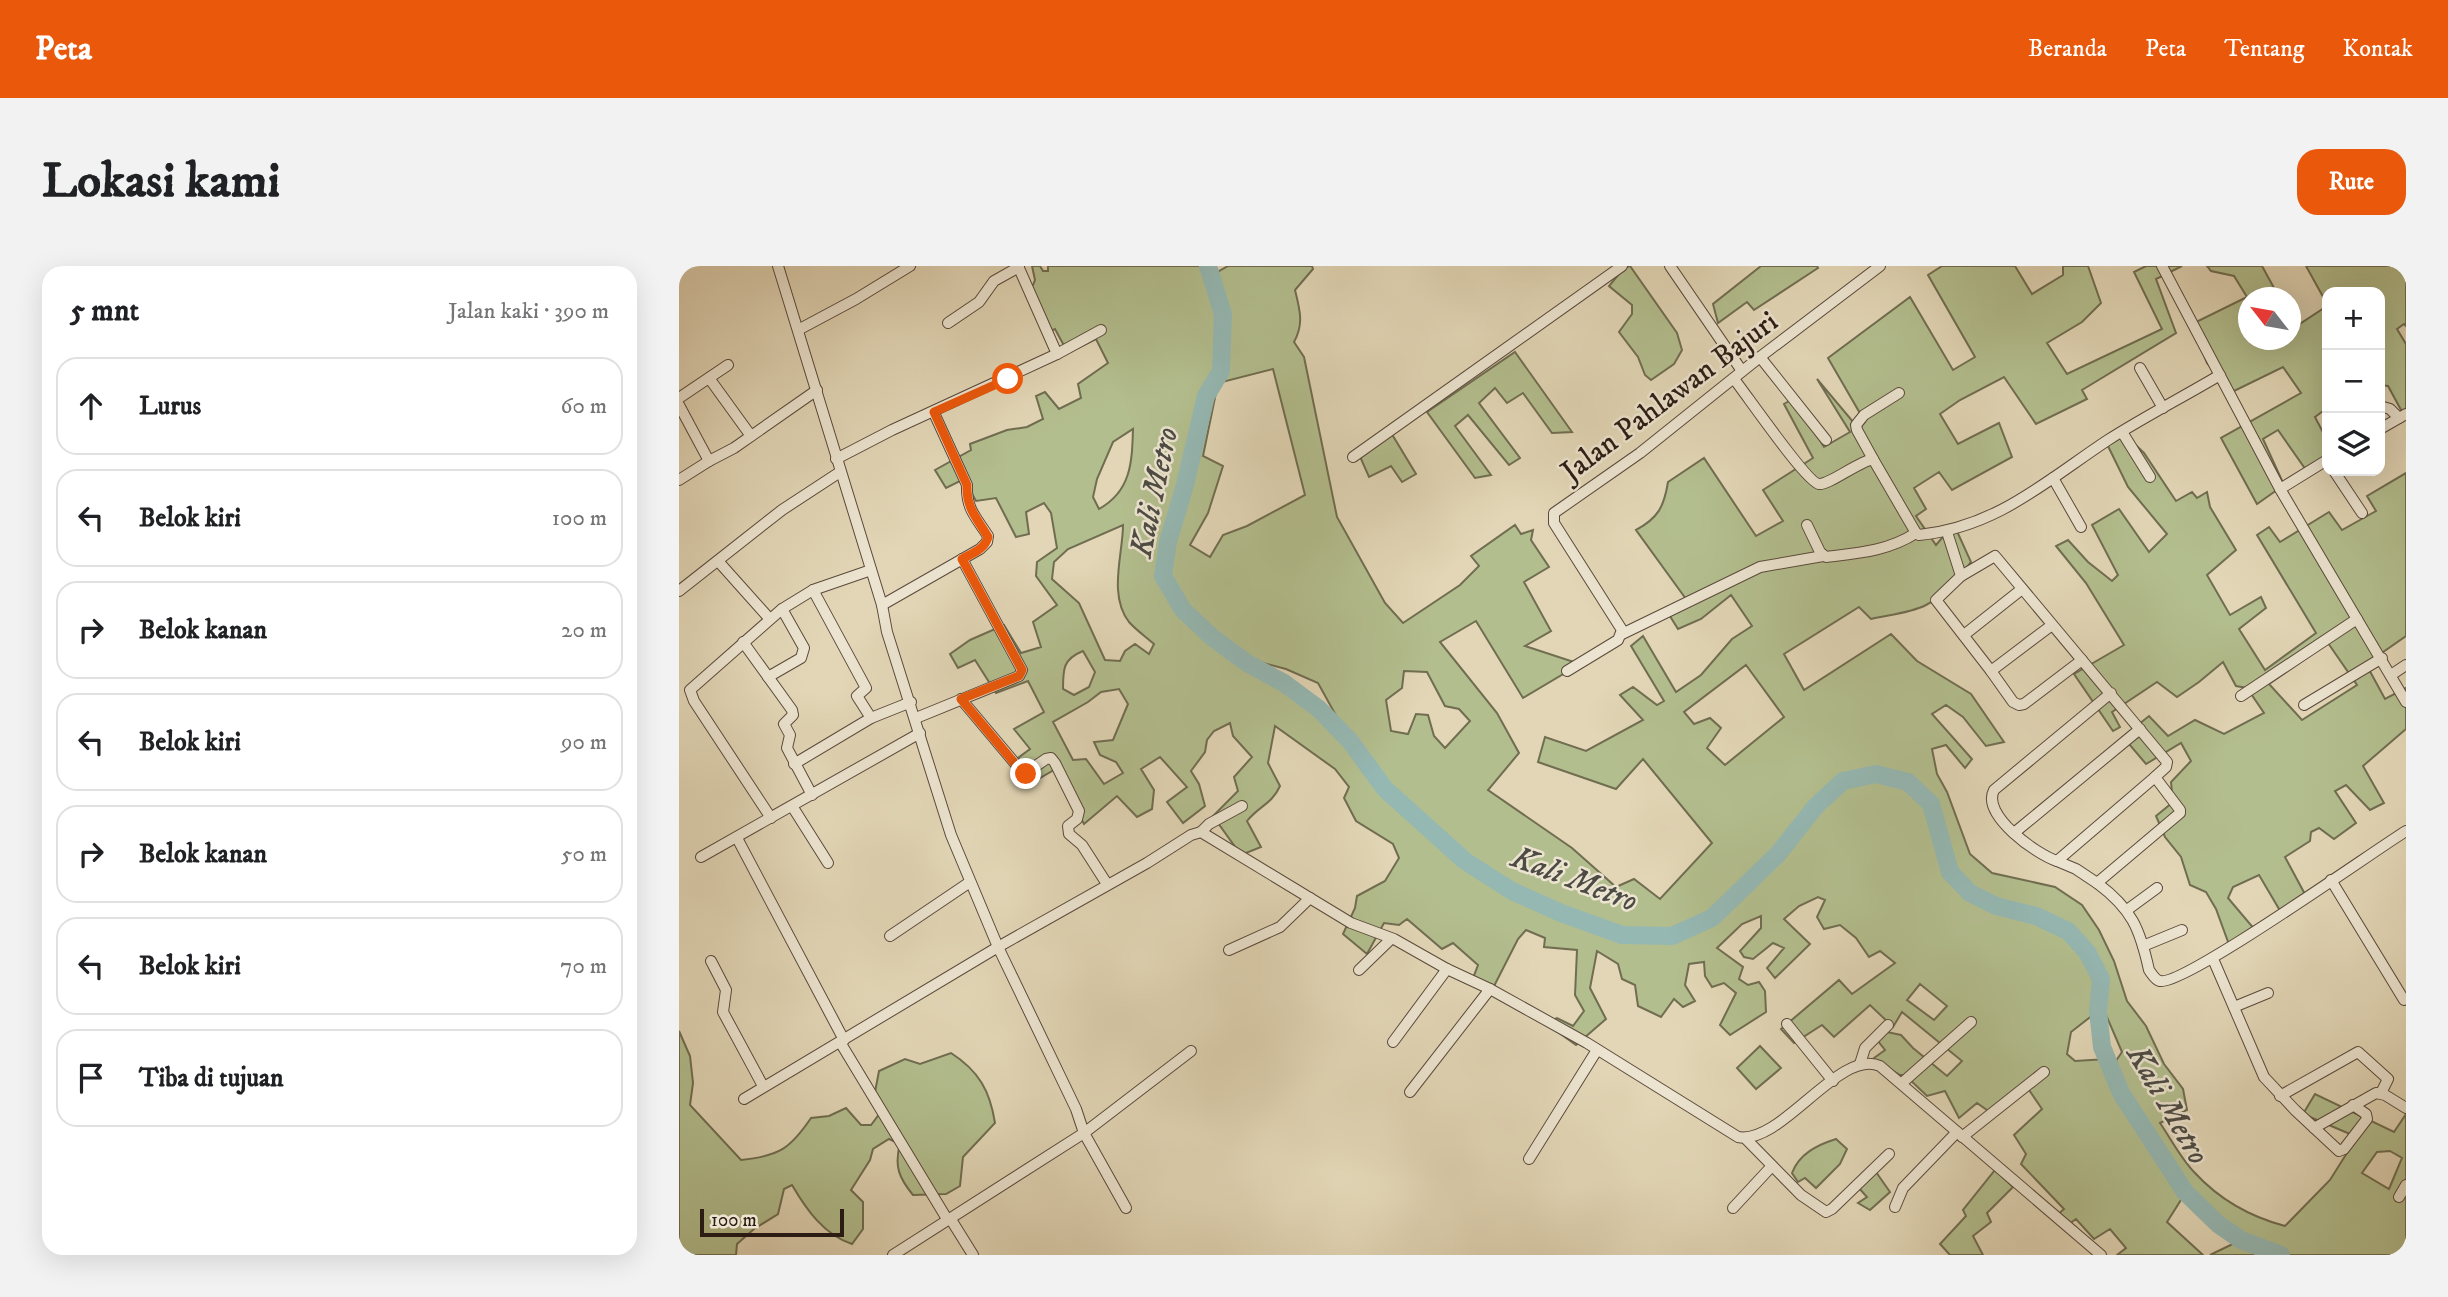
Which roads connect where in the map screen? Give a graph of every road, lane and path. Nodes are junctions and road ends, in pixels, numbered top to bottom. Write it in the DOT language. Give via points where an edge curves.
graph roads {
  1 [pos="778,266"];
  2 [pos="1018,266"];
  3 [pos="1622,266"];
  4 [pos="1671,266"];
  5 [pos="1880,266"];
  6 [pos="2162,266"];
  7 [pos="905,269"];
  8 [pos="1867,270"];
  9 [pos="948,323"];
  10 [pos="798,330"];
  11 [pos="1101,330"];
  12 [pos="1057,354"];
  13 [pos="1760,357"];
  14 [pos="728,365"];
  15 [pos="2140,368"];
  16 [pos="1742,371"];
  17 [pos="2220,375"];
  18 [pos="709,378"];
  19 [pos="1734,379"];
  20 [pos="817,390"];
  21 [pos="1899,393"];
  22 [pos="679,398"];
  23 [pos="679,405"];
  24 [pos="2163,408"];
  25 [pos="2385,408"];
  26 [pos="934,412"];
  27 [pos="2402,416"];
  28 [pos="2385,426"];
  29 [pos="2122,432"];
  30 [pos="751,436"];
  31 [pos="1826,440"];
  32 [pos="1353,457"];
  33 [pos="836,459"];
  34 [pos="1873,460"];
  35 [pos="709,461"];
  36 [pos="2322,463"];
  37 [pos="840,472"];
  38 [pos="2337,476"];
  39 [pos="2150,477"];
  40 [pos="2053,478"];
  41 [pos="679,480"];
  42 [pos="2280,489"];
  43 [pos="2362,513"];
  44 [pos="1807,525"];
  45 [pos="2081,527"];
  46 [pos="1947,532"];
  47 [pos="1916,533"];
  48 [pos="1822,556"];
  49 [pos="962,559"];
  50 [pos="717,561"];
  51 [pos="871,570"];
  52 [pos="1961,576"];
  53 [pos="2022,589"];
  54 [pos="813,590"];
  55 [pos="679,591"];
  56 [pos="882,605"];
  57 [pos="782,609"];
  58 [pos="769,618"];
  59 [pos="2357,620"];
  60 [pos="2052,625"];
  61 [pos="1622,634"];
  62 [pos="1964,635"];
  63 [pos="743,642"];
  64 [pos="2382,658"];
  65 [pos="2082,660"];
  66 [pos="2406,665"];
  67 [pos="1567,671"];
  68 [pos="1991,671"];
  69 [pos="2391,675"];
  70 [pos="768,677"];
  71 [pos="2111,694"];
  72 [pos="2241,696"];
  73 [pos="911,702"];
  74 [pos="957,702"];
  75 [pos="2406,702"];
  76 [pos="2304,705"];
  77 [pos="871,718"];
  78 [pos="916,718"];
  79 [pos="2140,729"];
  80 [pos="920,733"];
  81 [pos="795,764"];
  82 [pos="2155,778"];
  83 [pos="812,795"];
  84 [pos="792,806"];
  85 [pos="1243,806"];
  86 [pos="771,817"];
  87 [pos="2406,831"];
  88 [pos="1201,832"];
  89 [pos="2014,833"];
  90 [pos="737,838"];
  91 [pos="701,858"];
  92 [pos="2057,861"];
  93 [pos="828,863"];
  94 [pos="2331,880"];
  95 [pos="970,883"];
  96 [pos="2098,883"];
  97 [pos="1105,886"];
  98 [pos="2157,888"];
  99 [pos="1310,898"];
  100 [pos="2127,910"];
  101 [pos="2182,930"];
  102 [pos="890,936"];
  103 [pos="1391,939"];
  104 [pos="2143,946"];
  105 [pos="997,947"];
  106 [pos="1229,950"];
  107 [pos="2213,959"];
  108 [pos="711,961"];
  109 [pos="1447,969"];
  110 [pos="1359,970"];
  111 [pos="1490,989"];
  112 [pos="2268,993"];
  113 [pos="2404,1000"];
  114 [pos="2234,1007"];
  115 [pos="1971,1022"];
  116 [pos="1787,1024"];
  117 [pos="1888,1025"];
  118 [pos="842,1041"];
  119 [pos="1393,1042"];
  120 [pos="1597,1050"];
  121 [pos="1191,1051"];
  122 [pos="1860,1064"];
  123 [pos="2044,1072"];
  124 [pos="1833,1081"];
  125 [pos="1902,1083"];
  126 [pos="763,1086"];
  127 [pos="1410,1092"];
  128 [pos="2381,1093"];
  129 [pos="2280,1096"];
  130 [pos="744,1099"];
  131 [pos="2353,1105"];
  132 [pos="2406,1108"];
  133 [pos="2314,1128"];
  134 [pos="1084,1133"];
  135 [pos="1959,1134"];
  136 [pos="1745,1138"];
  137 [pos="1889,1154"];
  138 [pos="1529,1159"];
  139 [pos="1771,1167"];
  140 [pos="2406,1185"];
  141 [pos="2399,1197"];
  142 [pos="1895,1207"];
  143 [pos="1126,1208"];
  144 [pos="1733,1208"];
  145 [pos="948,1219"];
  146 [pos="2096,1254"];
  147 [pos="893,1255"];
  148 [pos="973,1255"];
  1 -- 10 [label="street"];
  2 -- 9 [label="street" via="994,281 979,302"];
  2 -- 12 [label="street"];
  3 -- 32 [label="street"];
  4 -- 16 [label="street"];
  5 -- 8 [label="street, Jalan Pahlawan Bajuri"];
  6 -- 17 [label="street"];
  7 -- 10 [label="street"];
  8 -- 13 [label="street, Jalan Pahlawan Bajuri"];
  10 -- 20 [label="street"];
  11 -- 12 [label="street"];
  12 -- 26 [label="street"];
  13 -- 16 [label="street, Jalan Pahlawan Bajuri"];
  13 -- 31 [label="street"];
  14 -- 18 [label="street"];
  15 -- 24 [label="street"];
  16 -- 19 [label="street, Jalan Pahlawan Bajuri"];
  17 -- 24 [label="street"];
  17 -- 42 [label="street"];
  18 -- 22 [label="street"];
  18 -- 30 [label="street"];
  19 -- 34 [label="street" via="1814,482 1824,484"];
  19 -- 61 [label="street, Jalan Pahlawan Bajuri" via="1554,513 1554,523"];
  20 -- 30 [label="street"];
  20 -- 33 [label="street"];
  21 -- 34 [label="street" via="1856,425"];
  23 -- 35 [label="street"];
  24 -- 29 [label="street"];
  25 -- 27 [label="street"];
  26 -- 33 [label="street"];
  26 -- 49 [label="street" via="967,485 968,504 988,537 980,549"];
  27 -- 28 [label="street"];
  29 -- 39 [label="street"];
  29 -- 40 [label="street"];
  30 -- 35 [label="street"];
  33 -- 37 [label="street"];
  34 -- 47 [label="street"];
  35 -- 41 [label="street"];
  36 -- 42 [label="street"];
  37 -- 50 [label="street"];
  37 -- 51 [label="street"];
  38 -- 43 [label="street"];
  40 -- 45 [label="street"];
  40 -- 46 [label="street" via="2003,510"];
  42 -- 59 [label="street"];
  44 -- 48 [label="street"];
  46 -- 47 [label="street"];
  46 -- 52 [label="street"];
  47 -- 48 [label="street" via="1874,552"];
  48 -- 61 [label="street" via="1760,567"];
  49 -- 56 [label="street"];
  49 -- 74 [label="street" via="1022,670 1019,676"];
  50 -- 55 [label="street"];
  50 -- 58 [label="street"];
  51 -- 54 [label="street"];
  51 -- 56 [label="street"];
  52 -- 53 [label="street" via="1995,556"];
  52 -- 62 [label="street" via="1936,600"];
  53 -- 60 [label="street"];
  53 -- 62 [label="street"];
  54 -- 57 [label="street"];
  54 -- 77 [label="street" via="866,688 857,696"];
  56 -- 73 [label="street"];
  57 -- 58 [label="street"];
  57 -- 70 [label="street" via="804,653"];
  58 -- 63 [label="street"];
  59 -- 64 [label="street"];
  59 -- 72 [label="street"];
  60 -- 65 [label="street"];
  60 -- 68 [label="street"];
  61 -- 67 [label="street"];
  62 -- 68 [label="street"];
  63 -- 70 [label="street"];
  63 -- 86 [label="street" via="689,691"];
  64 -- 69 [label="street"];
  64 -- 76 [label="street"];
  65 -- 68 [label="street" via="2019,705"];
  65 -- 71 [label="street"];
  66 -- 69 [label="street"];
  69 -- 75 [label="street"];
  70 -- 81 [label="street" via="793,713 784,726"];
  71 -- 79 [label="street"];
  71 -- 89 [label="street" via="1994,790 1993,806"];
  73 -- 77 [label="street"];
  73 -- 78 [label="street"];
  74 -- 78 [label="street"];
  74 -- 97 [label="street" via="1024,774 1051,758 1079,811 1080,816 1067,829 1091,857"];
  77 -- 81 [label="street"];
  78 -- 80 [label="street"];
  79 -- 82 [label="street" via="2167,762"];
  79 -- 89 [label="street"];
  80 -- 83 [label="street"];
  80 -- 95 [label="street"];
  81 -- 83 [label="street"];
  82 -- 92 [label="street"];
  82 -- 96 [label="street" via="2180,813"];
  83 -- 84 [label="street"];
  84 -- 86 [label="street"];
  84 -- 93 [label="street"];
  85 -- 88 [label="street"];
  86 -- 90 [label="street"];
  87 -- 94 [label="street"];
  88 -- 97 [label="street"];
  88 -- 99 [label="street"];
  89 -- 92 [label="street" via="2025,845"];
  90 -- 91 [label="street"];
  90 -- 118 [label="street"];
  92 -- 96 [label="street"];
  94 -- 107 [label="street"];
  94 -- 113 [label="street"];
  95 -- 102 [label="street"];
  95 -- 105 [label="street"];
  96 -- 100 [label="street"];
  97 -- 105 [label="street"];
  98 -- 100 [label="street"];
  99 -- 103 [label="street" via="1351,923"];
  99 -- 106 [label="street" via="1280,927"];
  100 -- 104 [label="street"];
  101 -- 104 [label="street"];
  103 -- 109 [label="street"];
  103 -- 110 [label="street"];
  104 -- 107 [label="street" via="2149,970 2160,981"];
  105 -- 118 [label="street"];
  105 -- 134 [label="street"];
  107 -- 114 [label="street"];
  108 -- 126 [label="street" via="726,990 723,1012"];
  109 -- 111 [label="street"];
  109 -- 119 [label="street"];
  111 -- 120 [label="street"];
  111 -- 127 [label="street"];
  112 -- 114 [label="street"];
  114 -- 129 [label="street" via="2265,1076"];
  115 -- 125 [label="street"];
  116 -- 124 [label="street"];
  117 -- 122 [label="street" via="1865,1048"];
  118 -- 126 [label="street"];
  118 -- 145 [label="street"];
  120 -- 136 [label="street" via="1732,1135"];
  120 -- 138 [label="street"];
  121 -- 134 [label="street"];
  122 -- 124 [label="street"];
  122 -- 125 [label="street" via="1880,1066"];
  123 -- 135 [label="street"];
  124 -- 136 [label="street" via="1766,1131"];
  125 -- 135 [label="street"];
  126 -- 130 [label="street"];
  128 -- 129 [label="street" via="2388,1079 2358,1052"];
  128 -- 131 [label="street"];
  128 -- 132 [label="street"];
  129 -- 133 [label="street"];
  131 -- 133 [label="street"];
  131 -- 133 [label="street" via="2367,1119 2341,1151"];
  134 -- 143 [label="street"];
  134 -- 145 [label="street"];
  135 -- 142 [label="street" via="1903,1188"];
  135 -- 146 [label="street"];
  136 -- 139 [label="street"];
  137 -- 139 [label="street" via="1826,1212"];
  139 -- 144 [label="street"];
  140 -- 141 [label="street"];
  145 -- 147 [label="street"];
  145 -- 148 [label="street"];
}
